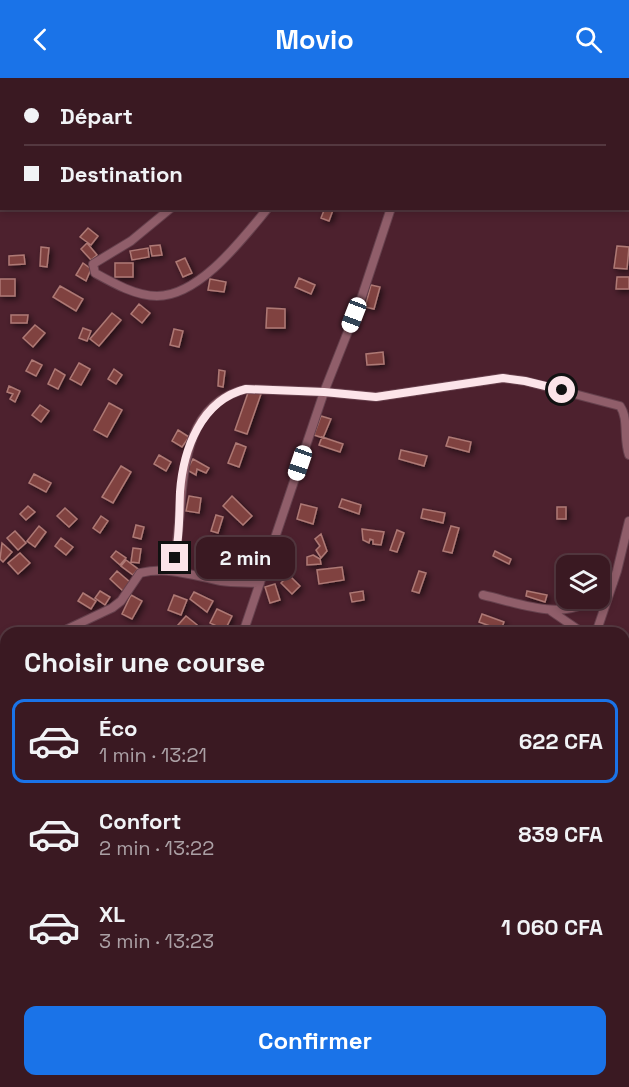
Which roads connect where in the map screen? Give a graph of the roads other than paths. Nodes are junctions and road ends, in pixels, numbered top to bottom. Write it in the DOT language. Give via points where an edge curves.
graph roads {
  1 [pos="169,210"];
  2 [pos="266,210"];
  3 [pos="390,210"];
  4 [pos="324,392"];
  5 [pos="629,455"];
  6 [pos="629,521"];
  7 [pos="624,562"];
  8 [pos="172,570"];
  9 [pos="260,583"];
  10 [pos="613,583"];
  11 [pos="610,586"];
  12 [pos="483,595"];
  13 [pos="564,609"];
  14 [pos="548,610"];
  15 [pos="72,627"];
  16 [pos="245,627"];
  17 [pos="574,627"];
  18 [pos="598,627"];
  1 -- 2 [label="street" via="131,241 99,258 93,264 95,273 140,293 157,296 176,291 226,257"];
  3 -- 4 [label="street"];
  4 -- 5 [label="street" via="376,397 503,378 525,381 620,406 627,417"];
  4 -- 8 [label="street" via="246,389 222,398 205,414 183,477"];
  4 -- 9 [label="street"];
  6 -- 7 [label="street"];
  7 -- 10 [label="street"];
  8 -- 9 [label="street" via="222,581"];
  8 -- 15 [label="street" via="140,573 121,601"];
  9 -- 16 [label="street"];
  10 -- 11 [label="street"];
  10 -- 18 [label="street"];
  12 -- 14 [label="street"];
  13 -- 14 [label="street"];
  14 -- 17 [label="street"];
}
